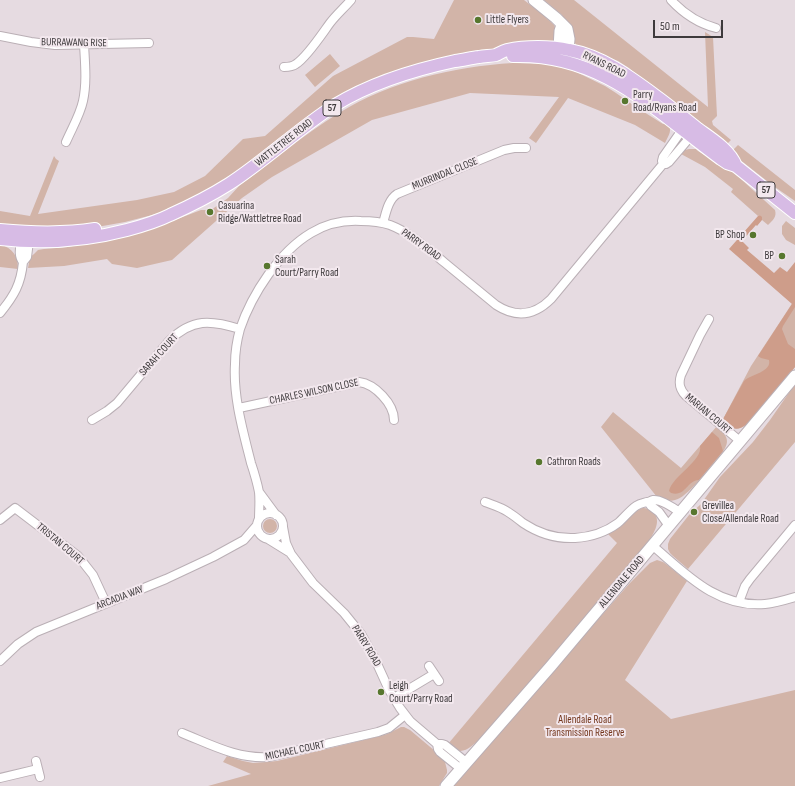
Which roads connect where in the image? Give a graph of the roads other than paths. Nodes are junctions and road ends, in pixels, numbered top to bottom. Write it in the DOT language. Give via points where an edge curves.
graph roads {
  1 [pos="351,0"];
  2 [pos="534,0"];
  3 [pos="671,0"];
  4 [pos="716,28"];
  5 [pos="0,36"];
  6 [pos="149,43"];
  7 [pos="84,44"];
  8 [pos="563,55"];
  9 [pos="284,67"];
  10 [pos="690,129"];
  11 [pos="66,142"];
  12 [pos="526,148"];
  13 [pos="795,213"];
  14 [pos="383,223"];
  15 [pos="0,230"];
  16 [pos="25,236"];
  17 [pos="0,239"];
  18 [pos="0,313"];
  19 [pos="709,319"];
  20 [pos="240,329"];
  21 [pos="367,374"];
  22 [pos="795,376"];
  23 [pos="364,382"];
  24 [pos="238,408"];
  25 [pos="92,420"];
  26 [pos="394,420"];
  27 [pos="740,441"];
  28 [pos="259,491"];
  29 [pos="486,502"];
  30 [pos="648,502"];
  31 [pos="681,513"];
  32 [pos="276,515"];
  33 [pos="0,520"];
  34 [pos="258,522"];
  35 [pos="795,525"];
  36 [pos="669,526"];
  37 [pos="282,527"];
  38 [pos="266,538"];
  39 [pos="244,540"];
  40 [pos="653,546"];
  41 [pos="289,552"];
  42 [pos="795,598"];
  43 [pos="739,602"];
  44 [pos="106,603"];
  45 [pos="0,661"];
  46 [pos="429,666"];
  47 [pos="434,674"];
  48 [pos="439,681"];
  49 [pos="394,698"];
  50 [pos="405,715"];
  51 [pos="182,733"];
  52 [pos="464,765"];
  53 [pos="38,769"];
  54 [pos="0,778"];
  55 [pos="446,786"];
  1 -- 9 [label="street" via="300,61 290,67"];
  2 -- 8 [label="street" via="562,24 560,31"];
  3 -- 4 [label="street" via="692,19"];
  5 -- 7 [label="street, BURRAWANG RISE" via="44,44"];
  6 -- 7 [label="street, BURRAWANG RISE"];
  7 -- 11 [label="street" via="84,94 80,111"];
  8 -- 10 [label="main road, RYANS ROAD / 57" via="585,54 620,70 658,97"];
  8 -- 16 [label="main road, WATTLETREE ROAD / 57" via="545,47 510,49 496,55 423,69 388,80 336,104 228,184 169,216 112,234 73,240"];
  10 -- 13 [label="main road, RYANS ROAD / 57" via="727,152 736,166"];
  10 -- 14 [label="street, PARRY ROAD" via="663,157 663,164 551,299 540,309 527,314 503,310 413,237"];
  12 -- 14 [label="street, MURRINDAL CLOSE" via="504,150 397,194 391,200"];
  14 -- 20 [label="street, PARRY ROAD" via="344,222 323,227 304,238 289,250 267,277 248,308"];
  15 -- 16 [label="main road, WATTLETREE ROAD / 57"];
  16 -- 17 [label="main road, WATTLETREE ROAD / 57"];
  16 -- 18 [label="street" via="28,257 23,262 20,282 13,297"];
  19 -- 27 [label="street, MARIAN COURT" via="681,375 680,389"];
  20 -- 24 [label="street, PARRY ROAD" via="234,364"];
  20 -- 25 [label="street, SARAH COURT" via="210,322 184,329 169,341 113,407"];
  21 -- 23 [label="street"];
  22 -- 27 [label="street, ALLENDALE ROAD"];
  23 -- 24 [label="street, CHARLES WILSON CLOSE"];
  23 -- 26 [label="street, CHARLES WILSON CLOSE" via="388,402"];
  24 -- 28 [label="street, PARRY ROAD"];
  27 -- 31 [label="street, ALLENDALE ROAD"];
  28 -- 32 [label="street, PARRY ROAD"];
  28 -- 34 [label="street, PARRY ROAD"];
  29 -- 30 [label="street" via="503,509 541,533 575,538 591,536 606,530 622,520 640,503"];
  30 -- 31 [label="street" via="661,502"];
  30 -- 36 [label="street"];
  31 -- 36 [label="street, ALLENDALE ROAD"];
  32 -- 34 [label="street" via="265,514"];
  32 -- 37 [label="street" via="281,520"];
  33 -- 44 [label="street, TRISTAN COURT" via="15,508 71,550 93,575"];
  34 -- 38 [label="street" via="258,532"];
  34 -- 39 [label="street, ARCADIA WAY"];
  35 -- 43 [label="street" via="750,579"];
  36 -- 40 [label="street, ALLENDALE ROAD"];
  37 -- 38 [label="street" via="279,535"];
  37 -- 41 [label="street, PARRY ROAD"];
  38 -- 39 [label="street, ARCADIA WAY"];
  38 -- 41 [label="street, PARRY ROAD"];
  39 -- 44 [label="street, ARCADIA WAY" via="186,570"];
  40 -- 43 [label="street" via="707,590"];
  40 -- 52 [label="street, ALLENDALE ROAD"];
  41 -- 49 [label="street, PARRY ROAD" via="305,574 361,634"];
  42 -- 43 [label="street" via="765,604"];
  44 -- 45 [label="street, ARCADIA WAY" via="36,632"];
  46 -- 47 [label="street"];
  47 -- 48 [label="street"];
  47 -- 49 [label="street"];
  49 -- 50 [label="street, PARRY ROAD"];
  50 -- 51 [label="street, MICHAEL COURT" via="389,728 378,732 269,757 251,758 232,754"];
  50 -- 52 [label="street, PARRY ROAD" via="437,744 440,752"];
  52 -- 55 [label="street, ALLENDALE ROAD"];
  53 -- 54 [label="street"];
}
